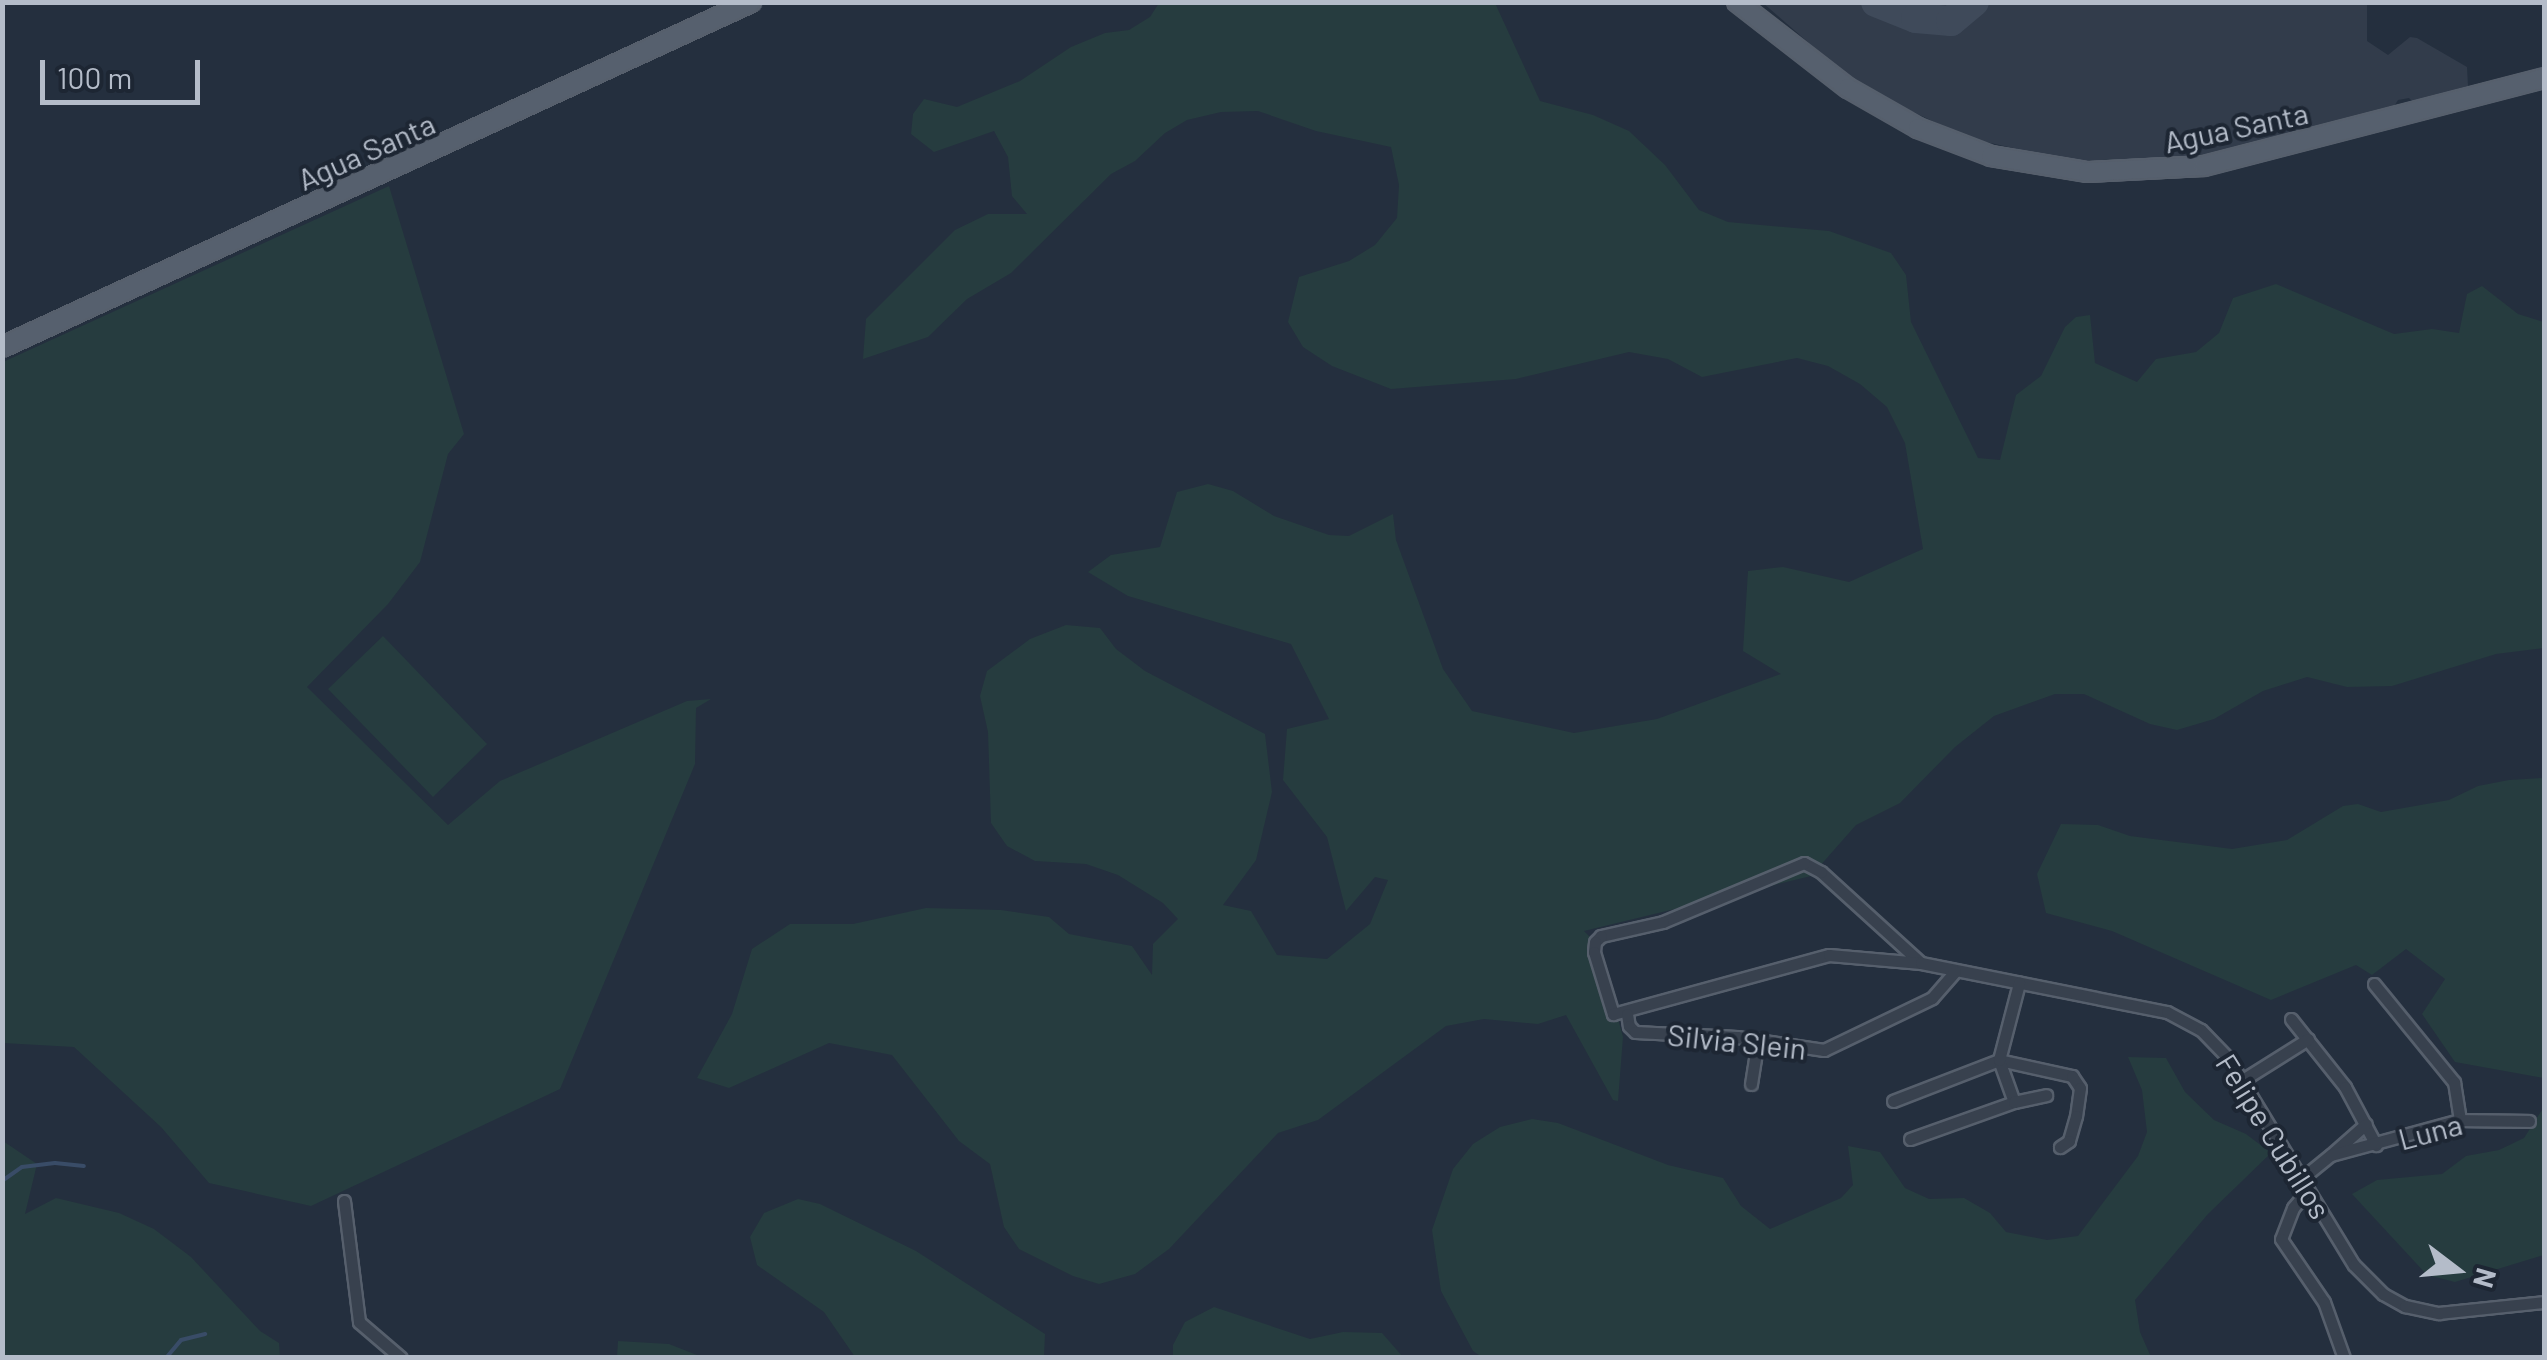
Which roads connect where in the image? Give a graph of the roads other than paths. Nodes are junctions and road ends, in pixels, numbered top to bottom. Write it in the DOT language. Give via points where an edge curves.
graph roads {
  1 [pos="751,2"];
  2 [pos="1737,2"];
  3 [pos="2544,78"];
  4 [pos="2,347"];
  5 [pos="1921,962"];
  6 [pos="1955,972"];
  7 [pos="2019,982"];
  8 [pos="2374,984"];
  9 [pos="1627,1014"];
  10 [pos="2291,1019"];
  11 [pos="2308,1039"];
  12 [pos="1758,1040"];
  13 [pos="1999,1060"];
  14 [pos="2240,1081"];
  15 [pos="1751,1084"];
  16 [pos="2046,1096"];
  17 [pos="1893,1101"];
  18 [pos="2014,1102"];
  19 [pos="2460,1120"];
  20 [pos="2529,1122"];
  21 [pos="2366,1124"];
  22 [pos="1910,1140"];
  23 [pos="2376,1145"];
  24 [pos="2060,1147"];
  25 [pos="2332,1155"];
  26 [pos="2305,1184"];
  27 [pos="344,1202"];
  28 [pos="2544,1302"];
  29 [pos="401,1358"];
  30 [pos="2344,1358"];
  1 -- 4 [label="main road, Agua Santa"];
  2 -- 3 [label="main road, Agua Santa" via="1894,116 1968,148 2063,170 2142,173 2204,166"];
  5 -- 6 [label="street, Felipe Cubillos"];
  5 -- 9 [label="street" via="1829,954"];
  5 -- 9 [label="street" via="1804,863 1663,922 1601,936 1594,952 1613,1014"];
  6 -- 7 [label="street, Felipe Cubillos"];
  6 -- 12 [label="street, Silvia Slein" via="1932,998 1824,1050"];
  7 -- 13 [label="street"];
  7 -- 14 [label="street, Felipe Cubillos" via="2179,1016 2220,1048"];
  8 -- 19 [label="street" via="2454,1082"];
  9 -- 12 [label="street, Silvia Slein" via="1635,1032"];
  10 -- 11 [label="street"];
  11 -- 14 [label="street"];
  11 -- 21 [label="street"];
  12 -- 15 [label="street"];
  13 -- 17 [label="street"];
  13 -- 18 [label="street"];
  13 -- 24 [label="street" via="2072,1076 2080,1088 2069,1140"];
  14 -- 26 [label="street, Felipe Cubillos"];
  16 -- 18 [label="street"];
  18 -- 22 [label="street"];
  19 -- 20 [label="street, Luna"];
  19 -- 23 [label="street, Luna"];
  21 -- 23 [label="street"];
  21 -- 25 [label="street, Luna"];
  23 -- 25 [label="street, Luna"];
  25 -- 26 [label="street, Luna"];
  26 -- 28 [label="street, Felipe Cubillos" via="2354,1265 2395,1301 2439,1313"];
  26 -- 30 [label="street" via="2281,1239 2324,1302"];
  27 -- 29 [label="street" via="358,1322"];
}
